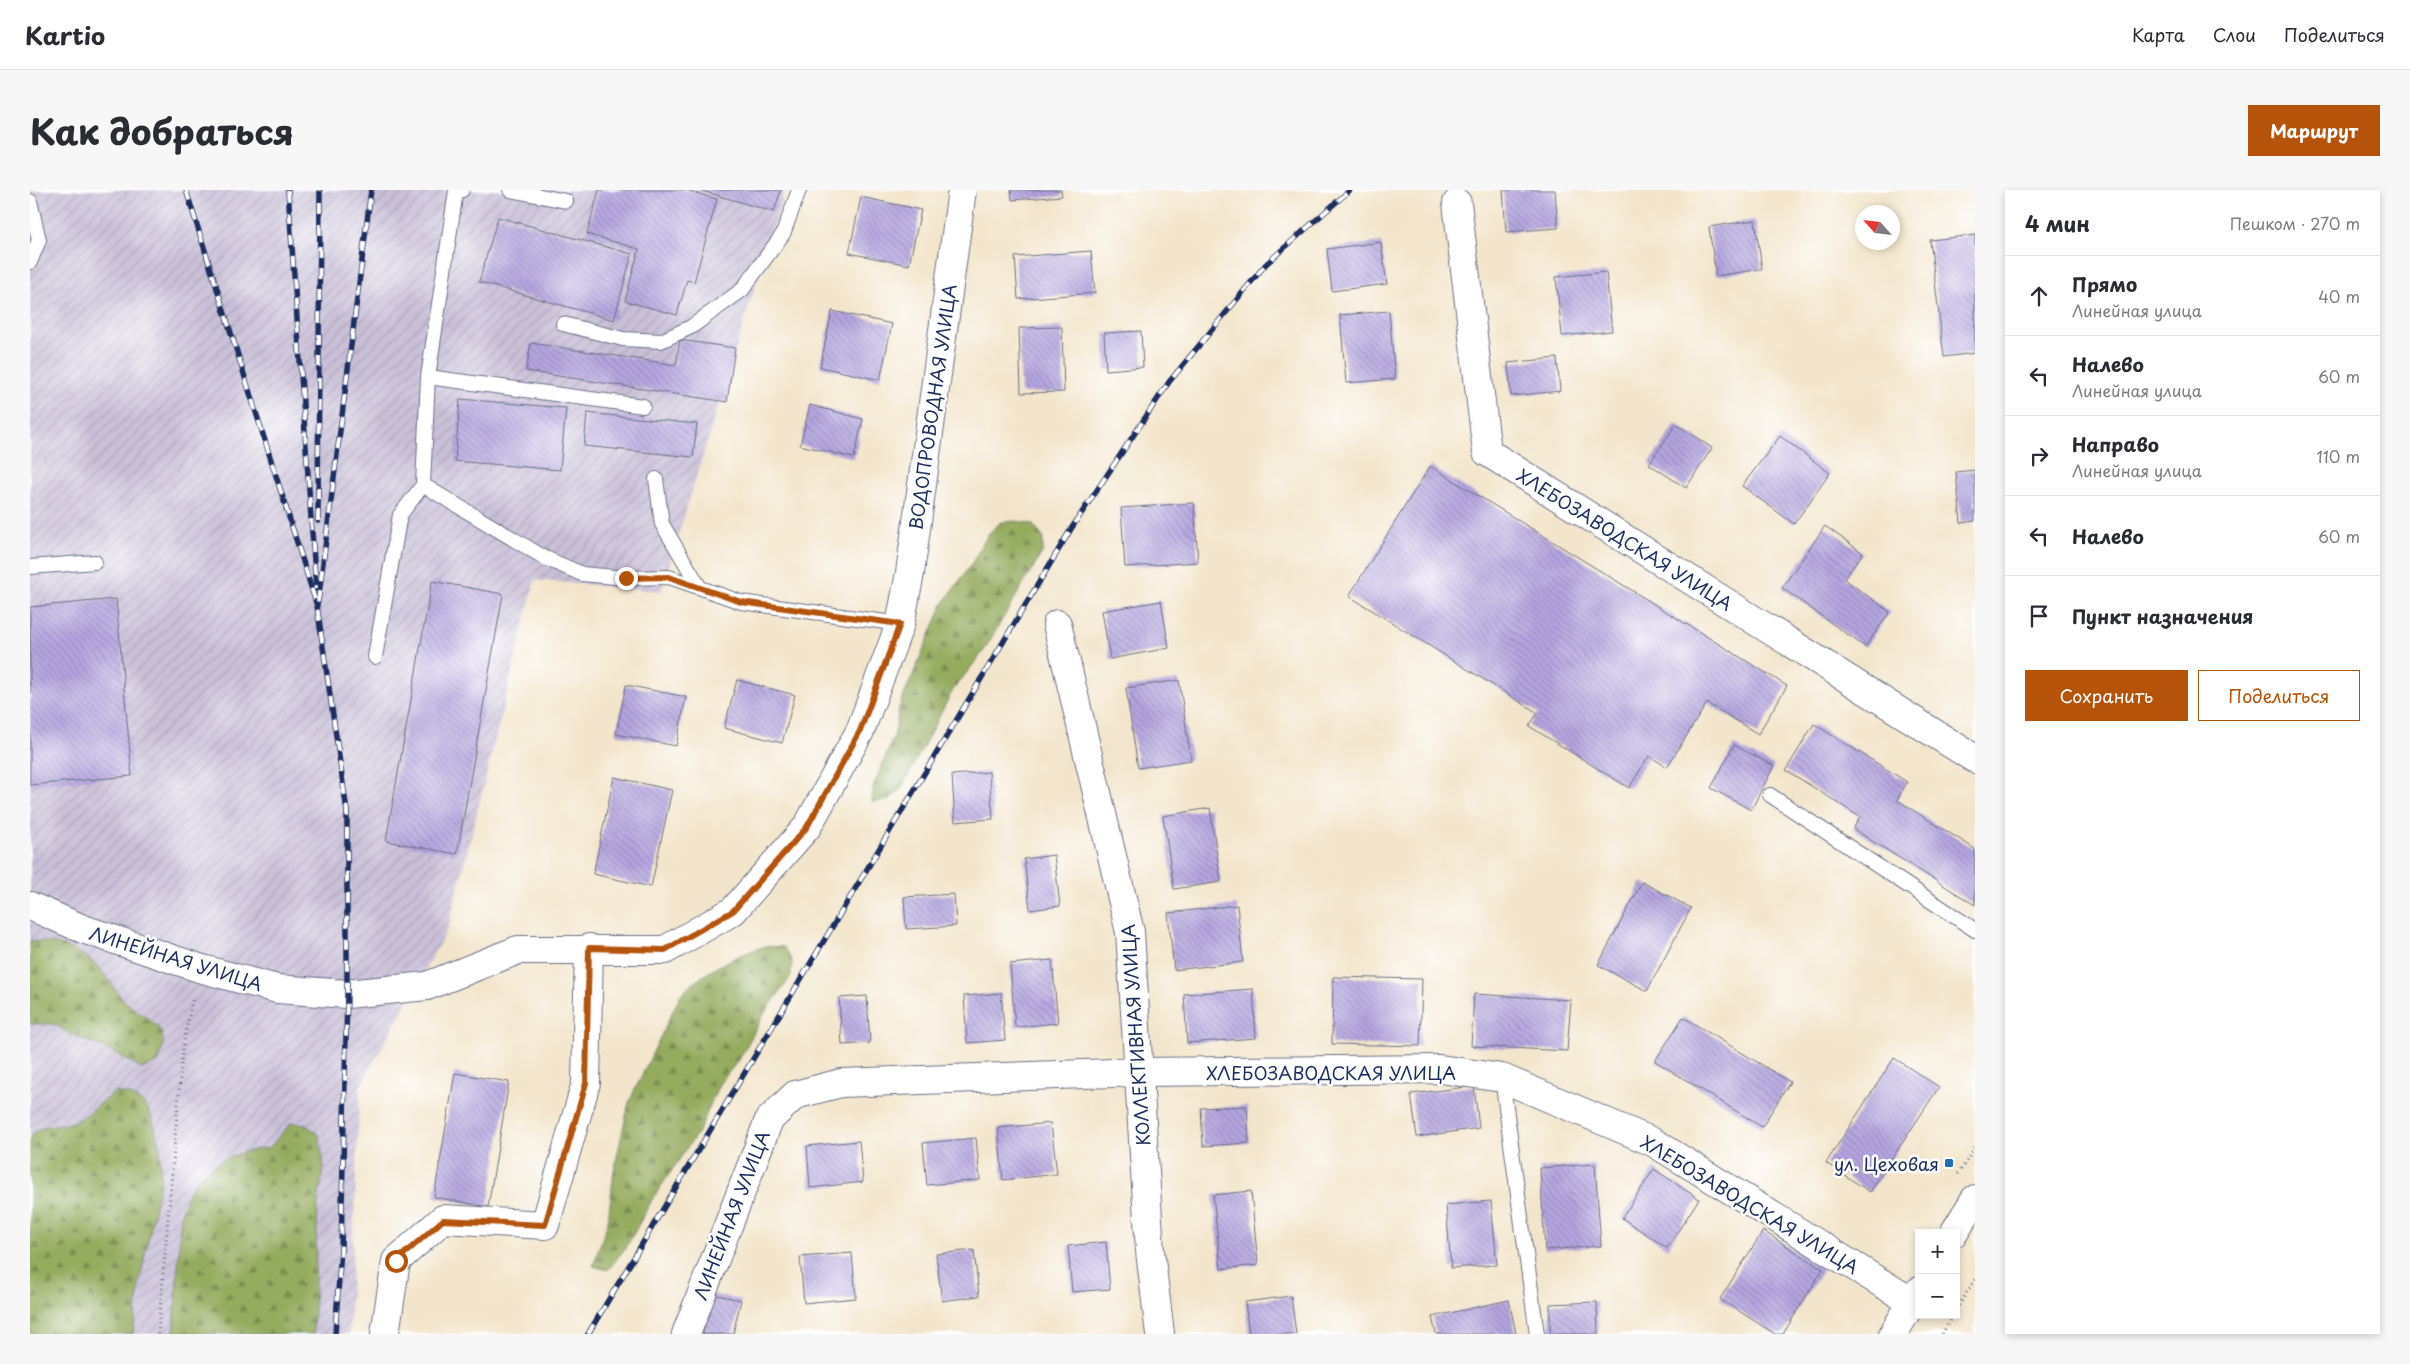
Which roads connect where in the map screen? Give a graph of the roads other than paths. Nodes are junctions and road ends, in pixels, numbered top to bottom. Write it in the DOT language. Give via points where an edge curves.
graph roads {
  1 [pos="462,190"];
  2 [pos="510,190"];
  3 [pos="799,190"];
  4 [pos="962,190"];
  5 [pos="30,201"];
  6 [pos="566,201"];
  7 [pos="1457,203"];
  8 [pos="30,262"];
  9 [pos="563,324"];
  10 [pos="428,378"];
  11 [pos="642,406"];
  12 [pos="656,479"];
  13 [pos="423,485"];
  14 [pos="94,562"];
  15 [pos="30,567"];
  16 [pos="699,586"];
  17 [pos="900,624"];
  18 [pos="1057,624"];
  19 [pos="375,657"];
  20 [pos="1975,759"];
  21 [pos="1770,796"];
  22 [pos="30,906"];
  23 [pos="1975,930"];
  24 [pos="589,948"];
  25 [pos="1140,1072"];
  26 [pos="1502,1078"];
  27 [pos="842,1083"];
  28 [pos="1975,1199"];
  29 [pos="1956,1229"];
  30 [pos="1915,1296"];
  31 [pos="1915,1299"];
  32 [pos="384,1334"];
  33 [pos="686,1334"];
  34 [pos="1160,1334"];
  35 [pos="1536,1334"];
  36 [pos="1892,1334"];
  1 -- 10 [label="lane" via="456,191"];
  2 -- 6 [label="lane"];
  3 -- 9 [label="lane" via="783,234 742,290 691,327 661,341 623,339"];
  4 -- 17 [label="street, ВОДОПРОВОДНАЯ УЛИЦА" via="910,573"];
  5 -- 8 [label="lane" via="39,240"];
  7 -- 20 [label="street, ХЛЕБОЗАВОДСКАЯ УЛИЦА" via="1487,452"];
  10 -- 11 [label="lane"];
  10 -- 13 [label="lane"];
  12 -- 16 [label="lane" via="662,524"];
  13 -- 16 [label="lane" via="545,558 582,574 669,577"];
  13 -- 19 [label="lane" via="400,515"];
  14 -- 15 [label="lane"];
  16 -- 17 [label="lane" via="741,602"];
  17 -- 24 [label="street, ЛИНЕЙНАЯ УЛИЦА" via="860,731 807,827 733,911 665,950"];
  18 -- 25 [label="street, КОЛЛЕКТИВНАЯ УЛИЦА" via="1130,932"];
  21 -- 23 [label="lane"];
  22 -- 24 [label="street, ЛИНЕЙНАЯ УЛИЦА" via="83,929 198,968 277,989 348,994 427,986 518,950"];
  24 -- 32 [label="street" via="586,1083 545,1225 443,1220 396,1261"];
  25 -- 26 [label="street, ХЛЕБОЗАВОДСКАЯ УЛИЦА" via="1440,1069"];
  25 -- 27 [label="street, ХЛЕБОЗАВОДСКАЯ УЛИЦА"];
  25 -- 34 [label="street, КОЛЛЕКТИВНАЯ УЛИЦА" via="1150,1251"];
  26 -- 30 [label="street, ХЛЕБОЗАВОДСКАЯ УЛИЦА" via="1653,1142"];
  26 -- 35 [label="lane"];
  27 -- 33 [label="street, ЛИНЕЙНАЯ УЛИЦА" via="795,1095 769,1120"];
  28 -- 29 [label="street"];
  31 -- 36 [label="street"];
}
